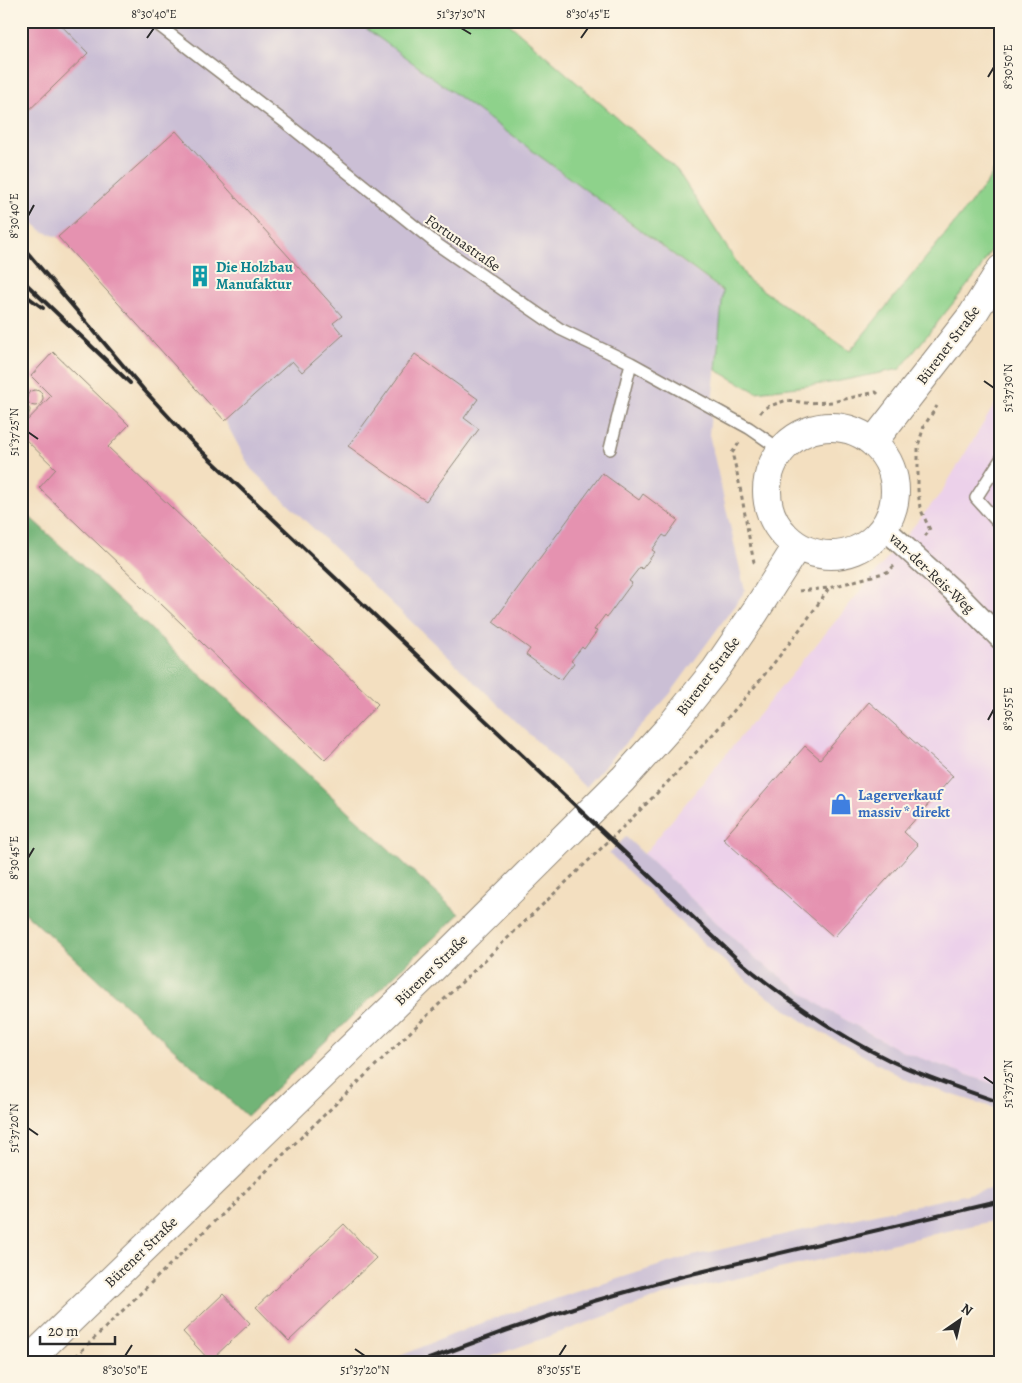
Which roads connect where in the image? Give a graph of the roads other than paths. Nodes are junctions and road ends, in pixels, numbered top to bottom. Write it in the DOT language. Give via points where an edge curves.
graph roads {
  1 [pos="153,21"];
  2 [pos="1001,268"];
  3 [pos="631,363"];
  4 [pos="873,442"];
  5 [pos="610,450"];
  6 [pos="781,450"];
  7 [pos="1001,459"];
  8 [pos="1001,526"];
  9 [pos="884,528"];
  10 [pos="798,546"];
  11 [pos="1001,639"];
  12 [pos="27,1362"];
  1 -- 3 [label="lane, Fortunastraße" via="438,246 560,329"];
  2 -- 4 [label="main road, Bürener Straße" via="973,314"];
  3 -- 5 [label="lane"];
  3 -- 6 [label="lane, Fortunastraße" via="749,428"];
  4 -- 6 [label="main road" via="851,430 831,426 794,438"];
  4 -- 9 [label="main road" via="884,454 895,482 892,512"];
  6 -- 10 [label="main road" via="767,478 767,499 772,519 782,533"];
  7 -- 8 [label="lane" via="976,498"];
  9 -- 10 [label="main road" via="872,541 846,554 831,556"];
  9 -- 11 [label="street, van-der-Reis-Weg"];
  10 -- 12 [label="main road, Bürener Straße" via="716,669 623,779"];
}
